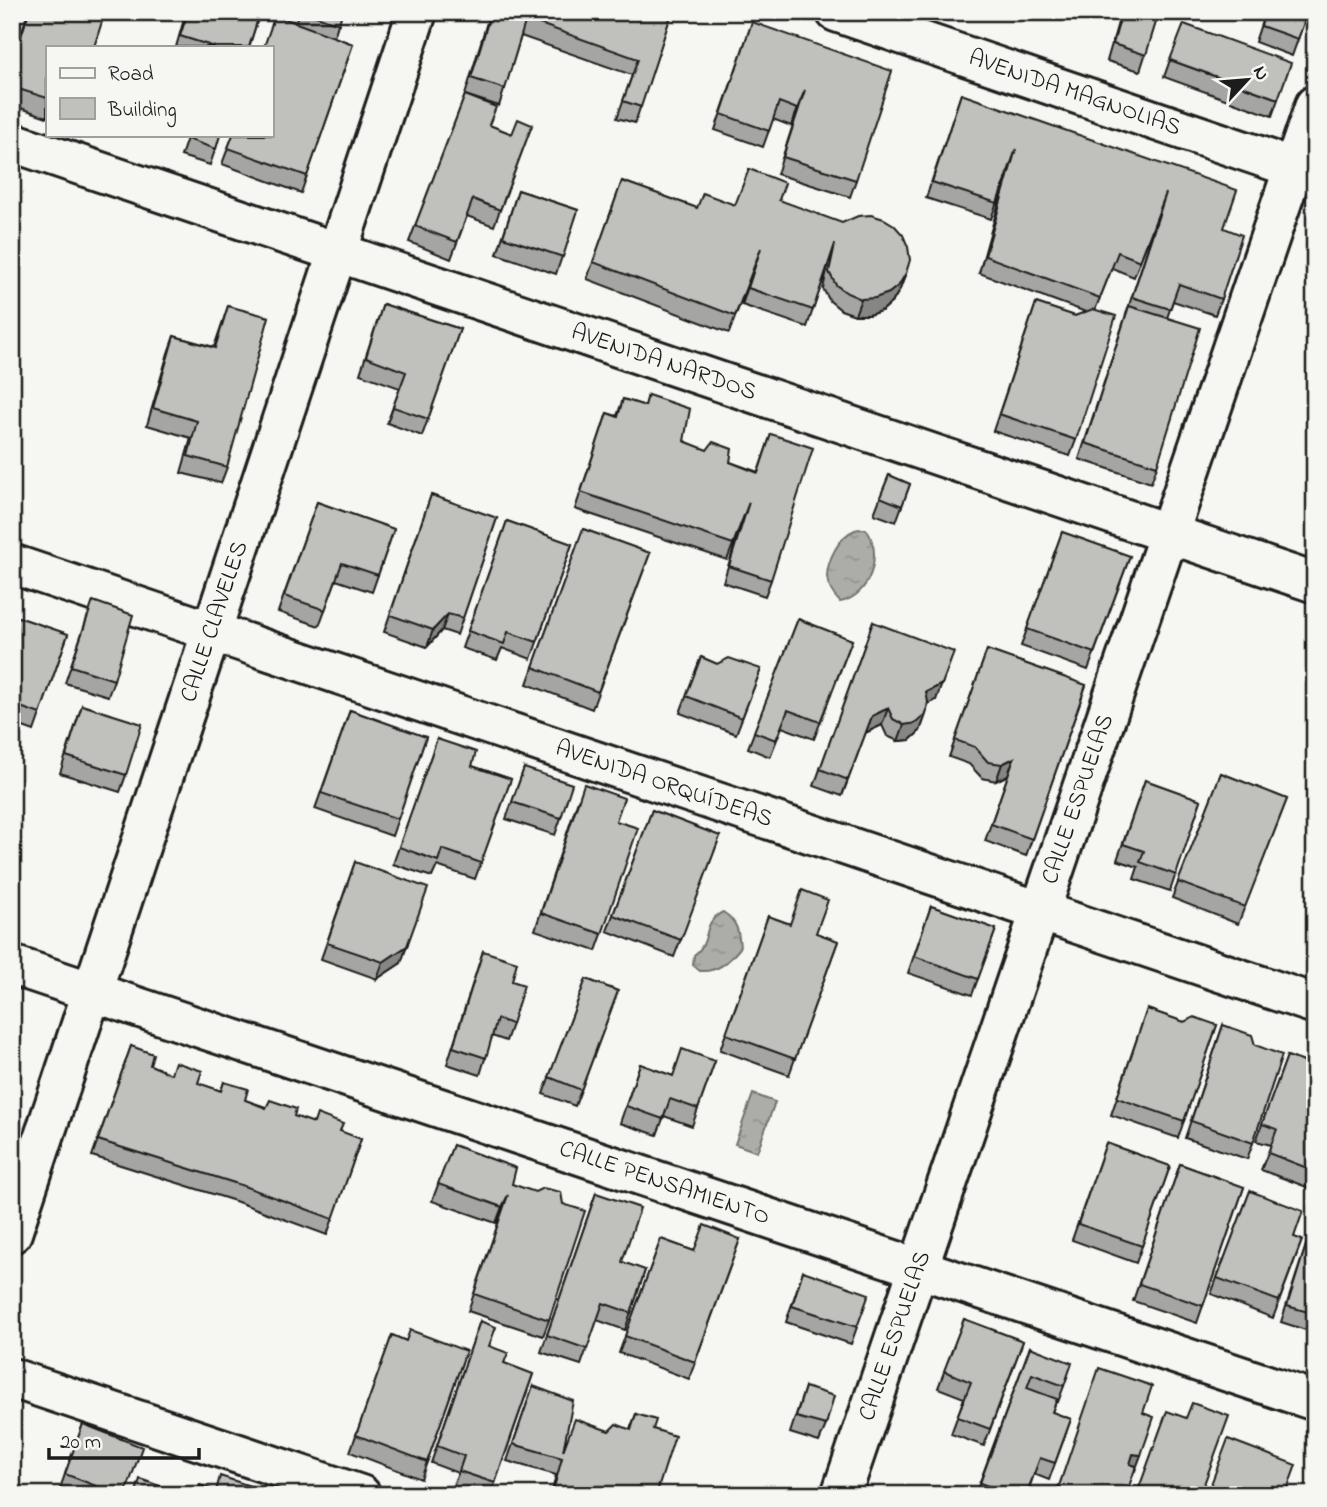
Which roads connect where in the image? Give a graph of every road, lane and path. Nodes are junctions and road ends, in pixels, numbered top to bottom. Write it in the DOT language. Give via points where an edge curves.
graph roads {
  1 [pos="417,12"];
  2 [pos="836,12"];
  3 [pos="1315,105"];
  4 [pos="12,142"];
  5 [pos="1304,171"];
  6 [pos="337,251"];
  7 [pos="1169,533"];
  8 [pos="12,564"];
  9 [pos="1315,583"];
  10 [pos="212,631"];
  11 [pos="1040,911"];
  12 [pos="12,965"];
  13 [pos="92,992"];
  14 [pos="1315,1004"];
  15 [pos="12,1233"];
  16 [pos="918,1269"];
  17 [pos="12,1378"];
  18 [pos="1315,1401"];
  19 [pos="361,1495"];
  20 [pos="841,1495"];
  1 -- 6 [label="street, CALLE CLAVELES"];
  2 -- 5 [label="street, AVENIDA MAGNOLIAS"];
  3 -- 5 [label="street, CALLE ESPUELAS"];
  4 -- 6 [label="street, AVENIDA NARDOS"];
  5 -- 7 [label="street, CALLE ESPUELAS"];
  6 -- 7 [label="street, AVENIDA NARDOS"];
  6 -- 10 [label="street, CALLE CLAVELES"];
  7 -- 9 [label="street, AVENIDA NARDOS"];
  7 -- 11 [label="street, CALLE ESPUELAS"];
  8 -- 10 [label="street, AVENIDA ORQUÍDEAS"];
  10 -- 11 [label="street, AVENIDA ORQUÍDEAS"];
  10 -- 13 [label="street, CALLE CLAVELES"];
  11 -- 14 [label="street, AVENIDA ORQUÍDEAS"];
  11 -- 16 [label="street, CALLE ESPUELAS"];
  12 -- 13 [label="street, CALLE PENSAMIENTO"];
  13 -- 15 [label="street, CALLE CLAVELES"];
  13 -- 16 [label="street, CALLE PENSAMIENTO"];
  16 -- 18 [label="street, CALLE PENSAMIENTO"];
  16 -- 20 [label="street, CALLE ESPUELAS"];
  17 -- 19 [label="street"];
}
